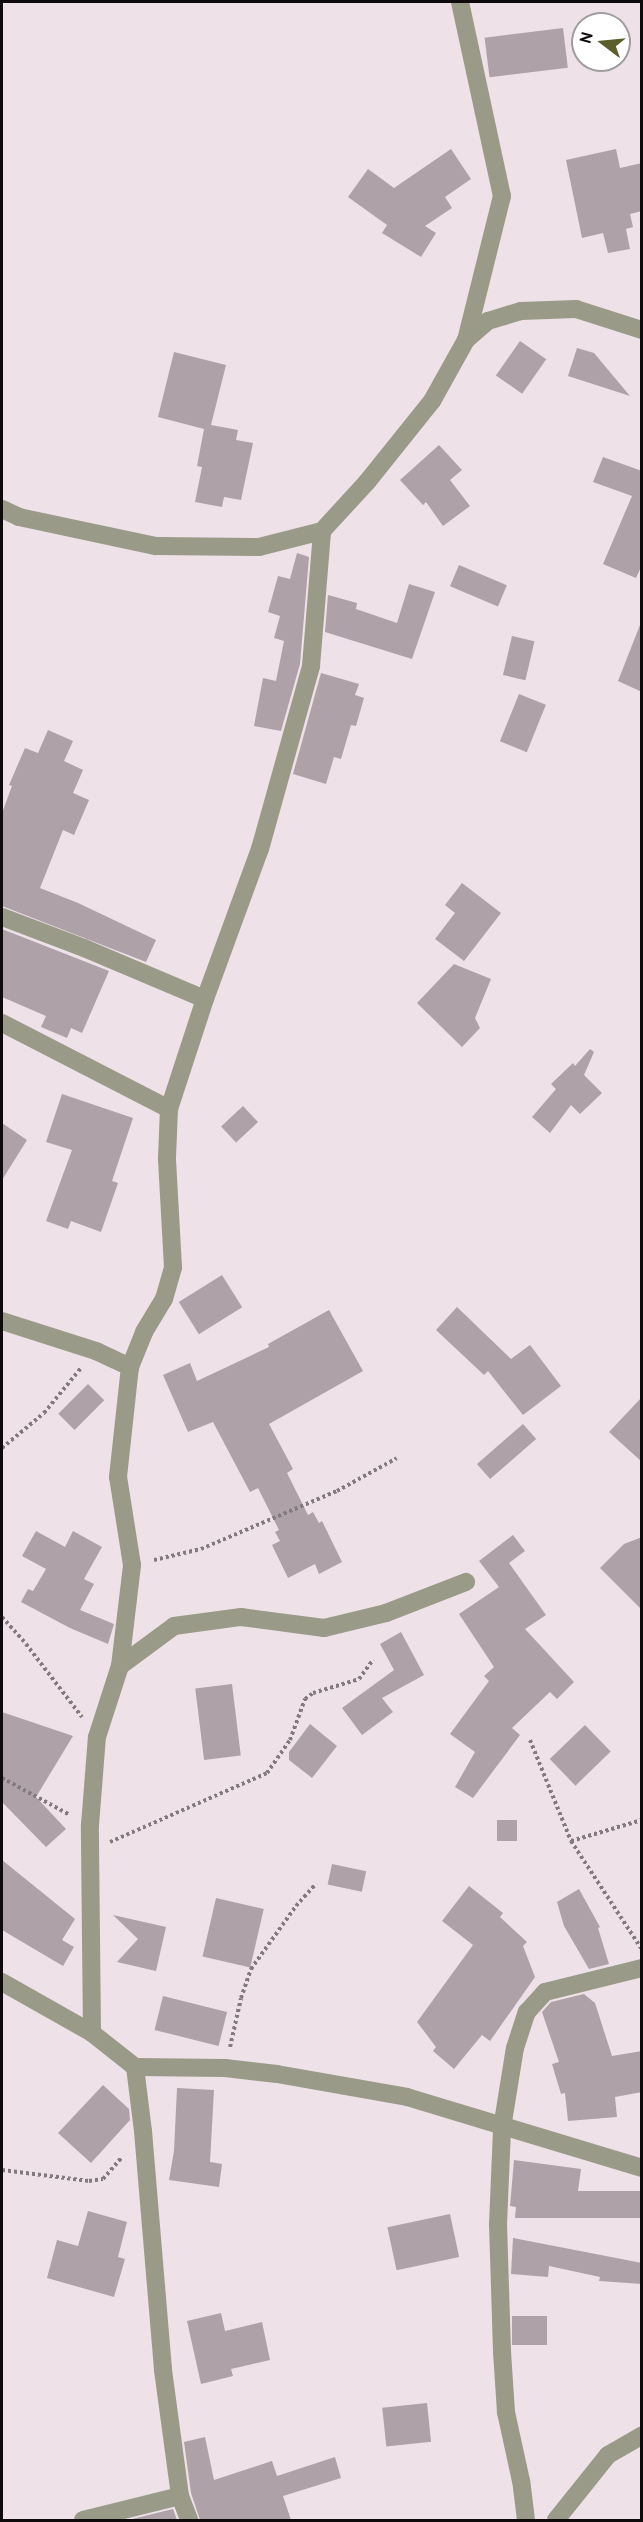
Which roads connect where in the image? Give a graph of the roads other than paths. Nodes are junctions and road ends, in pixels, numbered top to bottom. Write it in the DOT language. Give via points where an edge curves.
graph roads {
  1 [pos="460,2"];
  2 [pos="642,330"];
  3 [pos="466,340"];
  4 [pos="2,509"];
  5 [pos="322,531"];
  6 [pos="2,917"];
  7 [pos="205,999"];
  8 [pos="2,1023"];
  9 [pos="169,1109"];
  10 [pos="2,1320"];
  11 [pos="130,1367"];
  12 [pos="466,1582"];
  13 [pos="120,1666"];
  14 [pos="642,1968"];
  15 [pos="2,1982"];
  16 [pos="92,2033"];
  17 [pos="135,2067"];
  18 [pos="502,2128"];
  19 [pos="642,2168"];
  20 [pos="642,2435"];
  21 [pos="180,2496"];
  22 [pos="83,2520"];
  23 [pos="189,2520"];
  24 [pos="526,2520"];
  25 [pos="556,2520"];
  1 -- 3 [label="street" via="502,196"];
  2 -- 3 [label="street" via="576,309 520,311 488,321"];
  3 -- 5 [label="street" via="432,401"];
  4 -- 5 [label="street" via="19,517 156,546 259,547"];
  5 -- 7 [label="street" via="311,666 260,849"];
  6 -- 7 [label="street"];
  7 -- 9 [label="street"];
  8 -- 9 [label="street"];
  9 -- 11 [label="street" via="166,1158 173,1267 164,1299 144,1332"];
  10 -- 11 [label="street" via="96,1350"];
  11 -- 13 [label="street" via="118,1477 132,1565"];
  12 -- 13 [label="street" via="386,1612 324,1628 241,1617 174,1626"];
  13 -- 16 [label="street" via="97,1737 90,1825"];
  14 -- 18 [label="street" via="545,1992 526,2012 515,2048"];
  15 -- 16 [label="street"];
  16 -- 17 [label="street"];
  17 -- 18 [label="street" via="225,2068 277,2074 407,2097"];
  17 -- 21 [label="street" via="163,2370"];
  18 -- 19 [label="street"];
  18 -- 24 [label="street" via="498,2225 501,2351 506,2412"];
  20 -- 25 [label="street" via="608,2455"];
  21 -- 22 [label="street"];
  21 -- 23 [label="street"];
}
